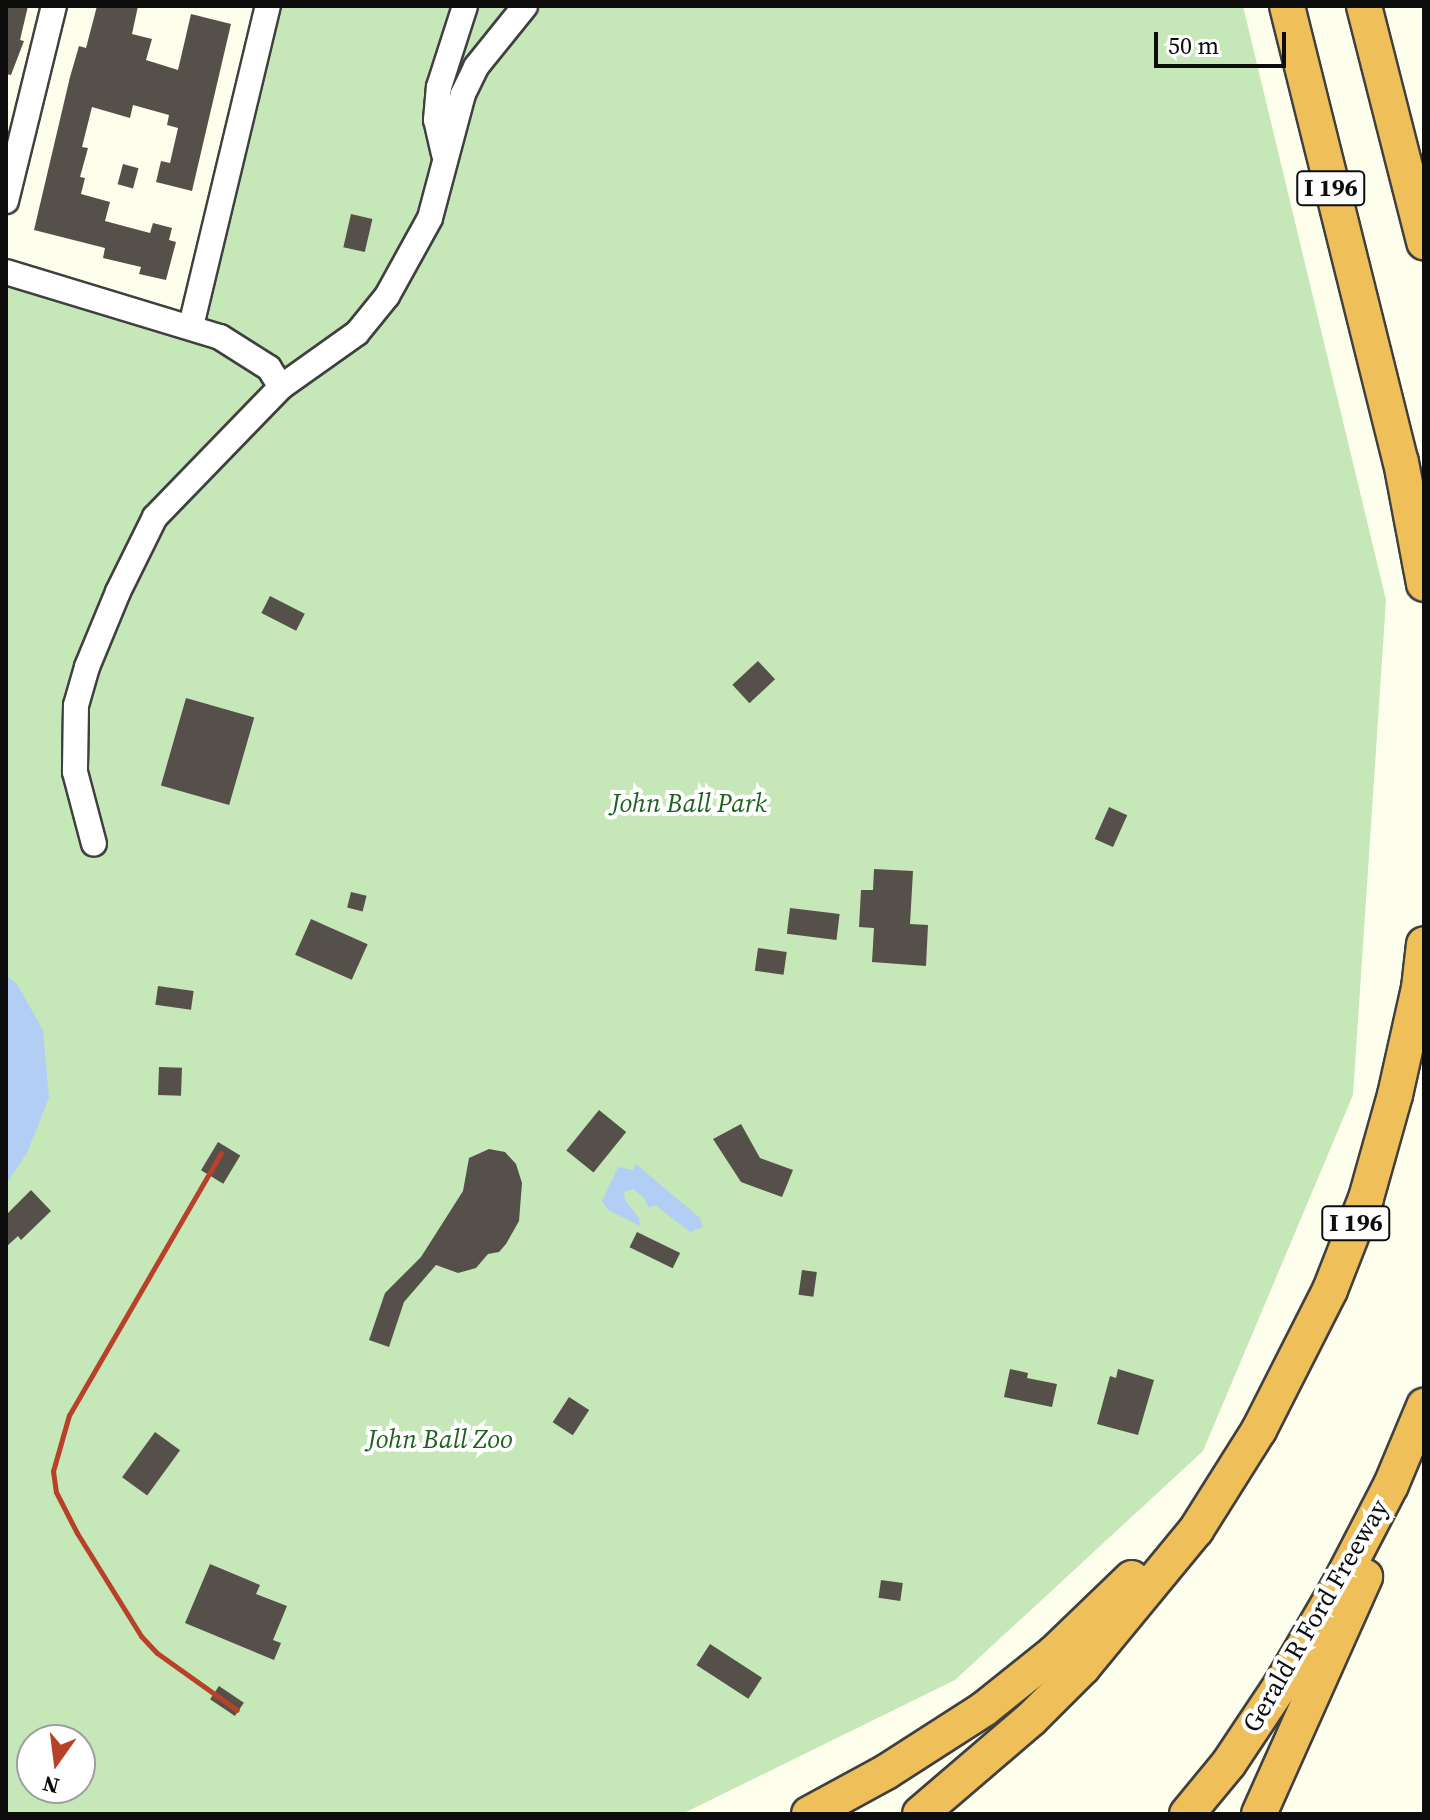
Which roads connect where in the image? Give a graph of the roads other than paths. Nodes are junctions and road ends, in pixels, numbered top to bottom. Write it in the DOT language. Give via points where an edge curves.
graph roads {
  1 [pos="54,6"];
  2 [pos="268,6"];
  3 [pos="465,6"];
  4 [pos="525,6"];
  5 [pos="1287,6"];
  6 [pos="1364,6"];
  7 [pos="445,158"];
  8 [pos="6,201"];
  9 [pos="1424,242"];
  10 [pos="6,272"];
  11 [pos="191,326"];
  12 [pos="281,387"];
  13 [pos="1424,584"];
  14 [pos="94,844"];
  15 [pos="1424,944"];
  16 [pos="1424,1406"];
  17 [pos="1424,1447"];
  18 [pos="1227,1480"];
  19 [pos="809,1814"];
  20 [pos="920,1814"];
  21 [pos="1187,1814"];
  22 [pos="1259,1814"];
  1 -- 8 [label="street"];
  2 -- 11 [label="street"];
  3 -- 7 [label="street" via="439,87 436,120"];
  4 -- 7 [label="street" via="476,67"];
  5 -- 13 [label="highway, I 196" via="1401,462"];
  6 -- 9 [label="highway, I 196"];
  7 -- 12 [label="street" via="430,218 387,296 357,333"];
  10 -- 11 [label="street"];
  11 -- 12 [label="street" via="242,349 269,368"];
  12 -- 14 [label="street" via="155,517 123,579 76,705 75,772"];
  15 -- 18 [label="highway, I 196" via="1395,1095 1366,1198 1287,1379"];
  16 -- 21 [label="highway, Gerald R Ford Freeway" via="1391,1485 1321,1617 1229,1763"];
  17 -- 22 [label="highway"];
  18 -- 19 [label="highway" via="1108,1603 1007,1691 886,1772"];
  18 -- 20 [label="highway, I 196" via="1196,1530 1083,1667"];
}
